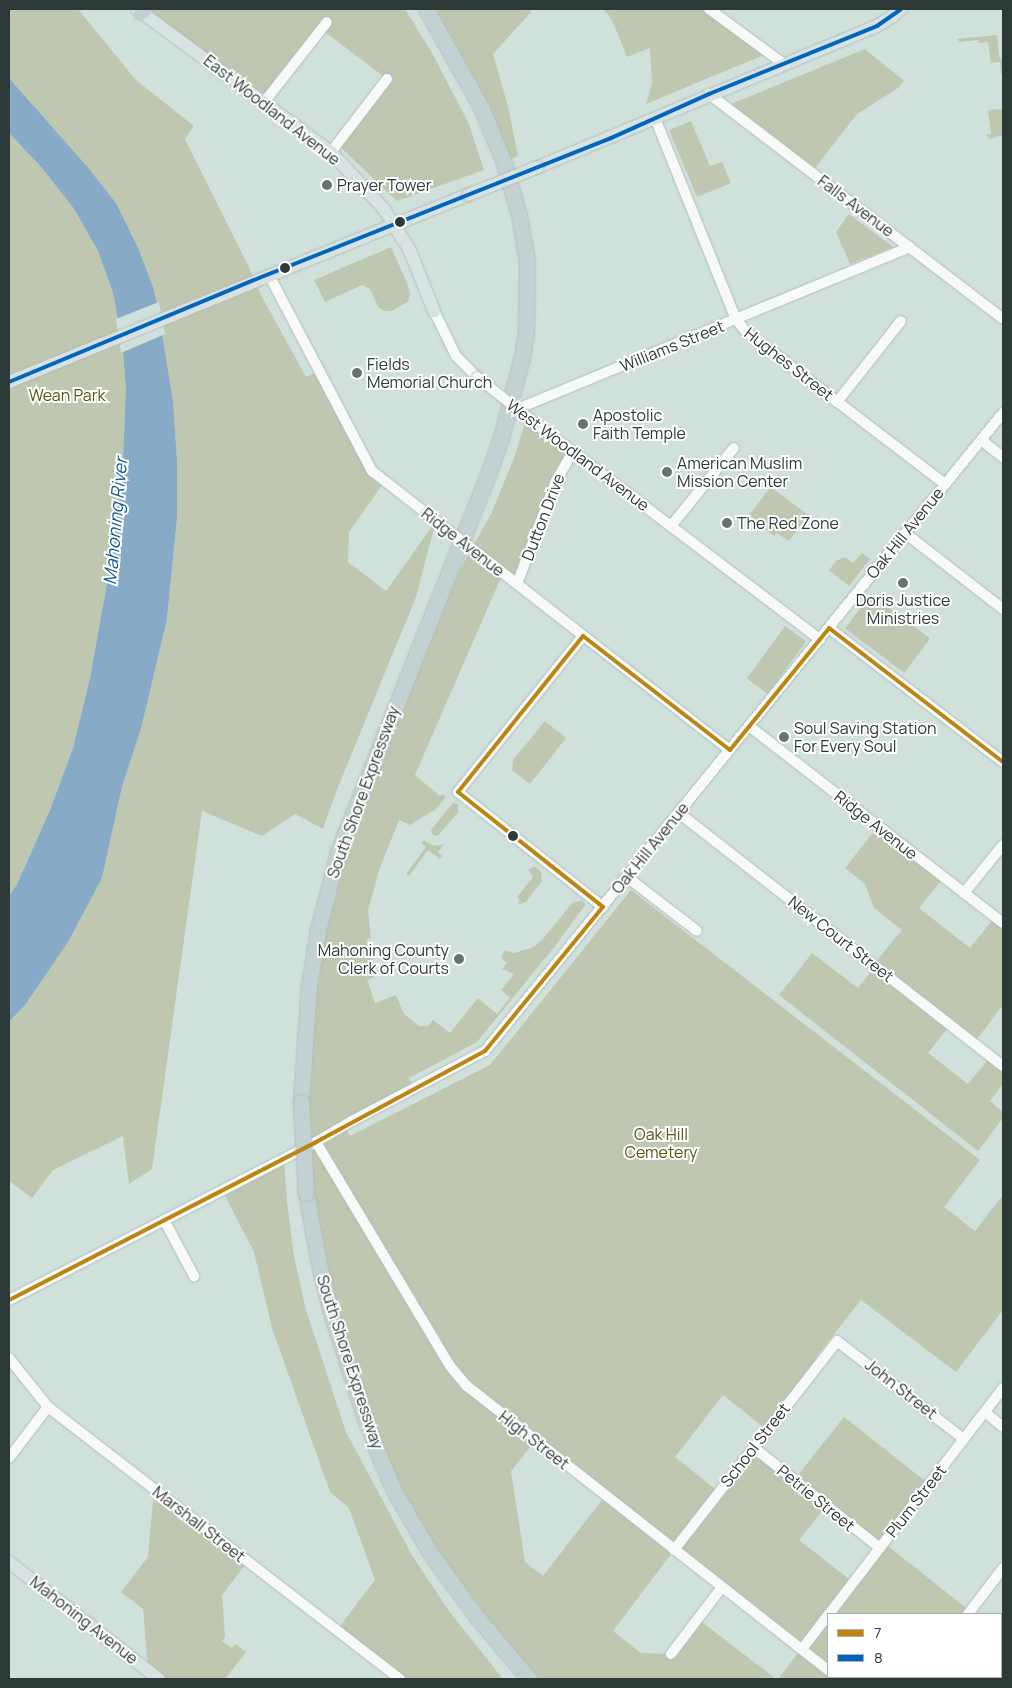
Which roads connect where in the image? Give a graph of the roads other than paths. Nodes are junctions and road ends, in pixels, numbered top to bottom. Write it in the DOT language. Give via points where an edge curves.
graph roads {
  1 [pos="426,9"];
  2 [pos="709,9"];
  3 [pos="901,9"];
  4 [pos="141,10"];
  5 [pos="327,22"];
  6 [pos="784,64"];
  7 [pos="387,79"];
  8 [pos="709,94"];
  9 [pos="265,101"];
  10 [pos="655,118"];
  11 [pos="331,152"];
  12 [pos="394,224"];
  13 [pos="910,247"];
  14 [pos="268,275"];
  15 [pos="434,311"];
  16 [pos="1003,318"];
  17 [pos="736,319"];
  18 [pos="901,321"];
  19 [pos="9,382"];
  20 [pos="837,402"];
  21 [pos="518,410"];
  22 [pos="1003,414"];
  23 [pos="981,440"];
  24 [pos="734,448"];
  25 [pos="572,452"];
  26 [pos="1003,457"];
  27 [pos="945,484"];
  28 [pos="671,526"];
  29 [pos="905,533"];
  30 [pos="517,584"];
  31 [pos="1003,610"];
  32 [pos="829,628"];
  33 [pos="583,636"];
  34 [pos="820,639"];
  35 [pos="750,726"];
  36 [pos="730,750"];
  37 [pos="1003,762"];
  38 [pos="679,813"];
  39 [pos="1003,845"];
  40 [pos="627,877"];
  41 [pos="964,893"];
  42 [pos="603,907"];
  43 [pos="1003,923"];
  44 [pos="696,931"];
  45 [pos="1003,1066"];
  46 [pos="316,1142"];
  47 [pos="164,1220"];
  48 [pos="194,1276"];
  49 [pos="9,1300"];
  50 [pos="837,1341"];
  51 [pos="9,1358"];
  52 [pos="1003,1388"];
  53 [pos="48,1407"];
  54 [pos="984,1412"];
  55 [pos="1003,1427"];
  56 [pos="964,1438"];
  57 [pos="753,1448"];
  58 [pos="9,1458"];
  59 [pos="880,1548"];
  60 [pos="674,1550"];
  61 [pos="9,1562"];
  62 [pos="1003,1568"];
  63 [pos="722,1587"];
  64 [pos="829,1613"];
  65 [pos="969,1613"];
  66 [pos="827,1615"];
  67 [pos="802,1649"];
  68 [pos="671,1654"];
  69 [pos="827,1669"];
  70 [pos="159,1679"];
  71 [pos="400,1679"];
  72 [pos="529,1679"];
  1 -- 72 [label="highway, South Shore Expressway, bridge" via="481,107 504,162 519,215 527,261 526,331 501,438 339,849 318,930 309,985 301,1102 306,1193 332,1316 364,1418 397,1496 431,1554 476,1617"];
  2 -- 6 [label="street"];
  3 -- 6 [label="main road" via="877,26"];
  4 -- 9 [label="main road, East Woodland Avenue"];
  5 -- 9 [label="street"];
  6 -- 8 [label="main road"];
  7 -- 11 [label="street"];
  8 -- 10 [label="main road"];
  8 -- 13 [label="street, Falls Avenue"];
  9 -- 11 [label="main road, East Woodland Avenue"];
  10 -- 12 [label="main road, bridge"];
  10 -- 17 [label="street, Hughes Street"];
  11 -- 12 [label="main road, East Woodland Avenue"];
  12 -- 14 [label="main road"];
  12 -- 15 [label="main road, West Woodland Avenue" via="410,251"];
  13 -- 16 [label="street, Falls Avenue"];
  13 -- 17 [label="street, Williams Street"];
  14 -- 19 [label="main road"];
  14 -- 30 [label="street, Ridge Avenue, bridge" via="372,471"];
  15 -- 21 [label="street, West Woodland Avenue, bridge" via="456,356"];
  17 -- 20 [label="street, Hughes Street" via="746,332"];
  17 -- 21 [label="street, Williams Street"];
  18 -- 20 [label="street"];
  20 -- 27 [label="street, Hughes Street"];
  21 -- 25 [label="street, West Woodland Avenue, bridge"];
  22 -- 23 [label="street, Oak Hill Avenue"];
  23 -- 26 [label="street"];
  23 -- 27 [label="street, Oak Hill Avenue"];
  24 -- 28 [label="street"];
  25 -- 28 [label="street, West Woodland Avenue"];
  25 -- 30 [label="street, Dutton Drive" via="556,481"];
  27 -- 29 [label="street, Oak Hill Avenue"];
  28 -- 34 [label="street, West Woodland Avenue"];
  29 -- 31 [label="street"];
  29 -- 32 [label="street, Oak Hill Avenue"];
  30 -- 33 [label="street, Ridge Avenue"];
  32 -- 34 [label="street, Oak Hill Avenue"];
  32 -- 37 [label="street"];
  33 -- 36 [label="street, Ridge Avenue"];
  33 -- 42 [label="street" via="458,792"];
  34 -- 35 [label="street, Oak Hill Avenue"];
  35 -- 36 [label="street, Oak Hill Avenue"];
  35 -- 41 [label="street, Ridge Avenue"];
  36 -- 38 [label="street, Oak Hill Avenue"];
  38 -- 40 [label="street, Oak Hill Avenue"];
  38 -- 45 [label="street, New Court Street"];
  39 -- 41 [label="street"];
  40 -- 42 [label="street, Oak Hill Avenue"];
  40 -- 44 [label="street"];
  41 -- 43 [label="street, Ridge Avenue"];
  42 -- 46 [label="street, Oak Hill Avenue" via="485,1051"];
  46 -- 47 [label="street, Oak Hill Avenue"];
  46 -- 60 [label="street, High Street" via="456,1375 479,1397"];
  47 -- 48 [label="street"];
  47 -- 49 [label="street, Oak Hill Avenue"];
  50 -- 56 [label="street, John Street"];
  50 -- 57 [label="street, School Street"];
  51 -- 53 [label="street, Marshall Street"];
  52 -- 54 [label="street, Plum Street"];
  53 -- 58 [label="street"];
  53 -- 71 [label="street, Marshall Street"];
  54 -- 55 [label="street"];
  54 -- 56 [label="street, Plum Street"];
  56 -- 59 [label="street, Plum Street"];
  57 -- 59 [label="street, Petrie Street"];
  57 -- 60 [label="street, School Street"];
  59 -- 64 [label="street, Plum Street"];
  60 -- 63 [label="street, High Street"];
  61 -- 70 [label="main road, Mahoning Avenue"];
  62 -- 65 [label="street"];
  63 -- 67 [label="street, High Street"];
  63 -- 68 [label="street"];
  66 -- 67 [label="street, Plum Street"];
  67 -- 69 [label="street, High Street"];
}
